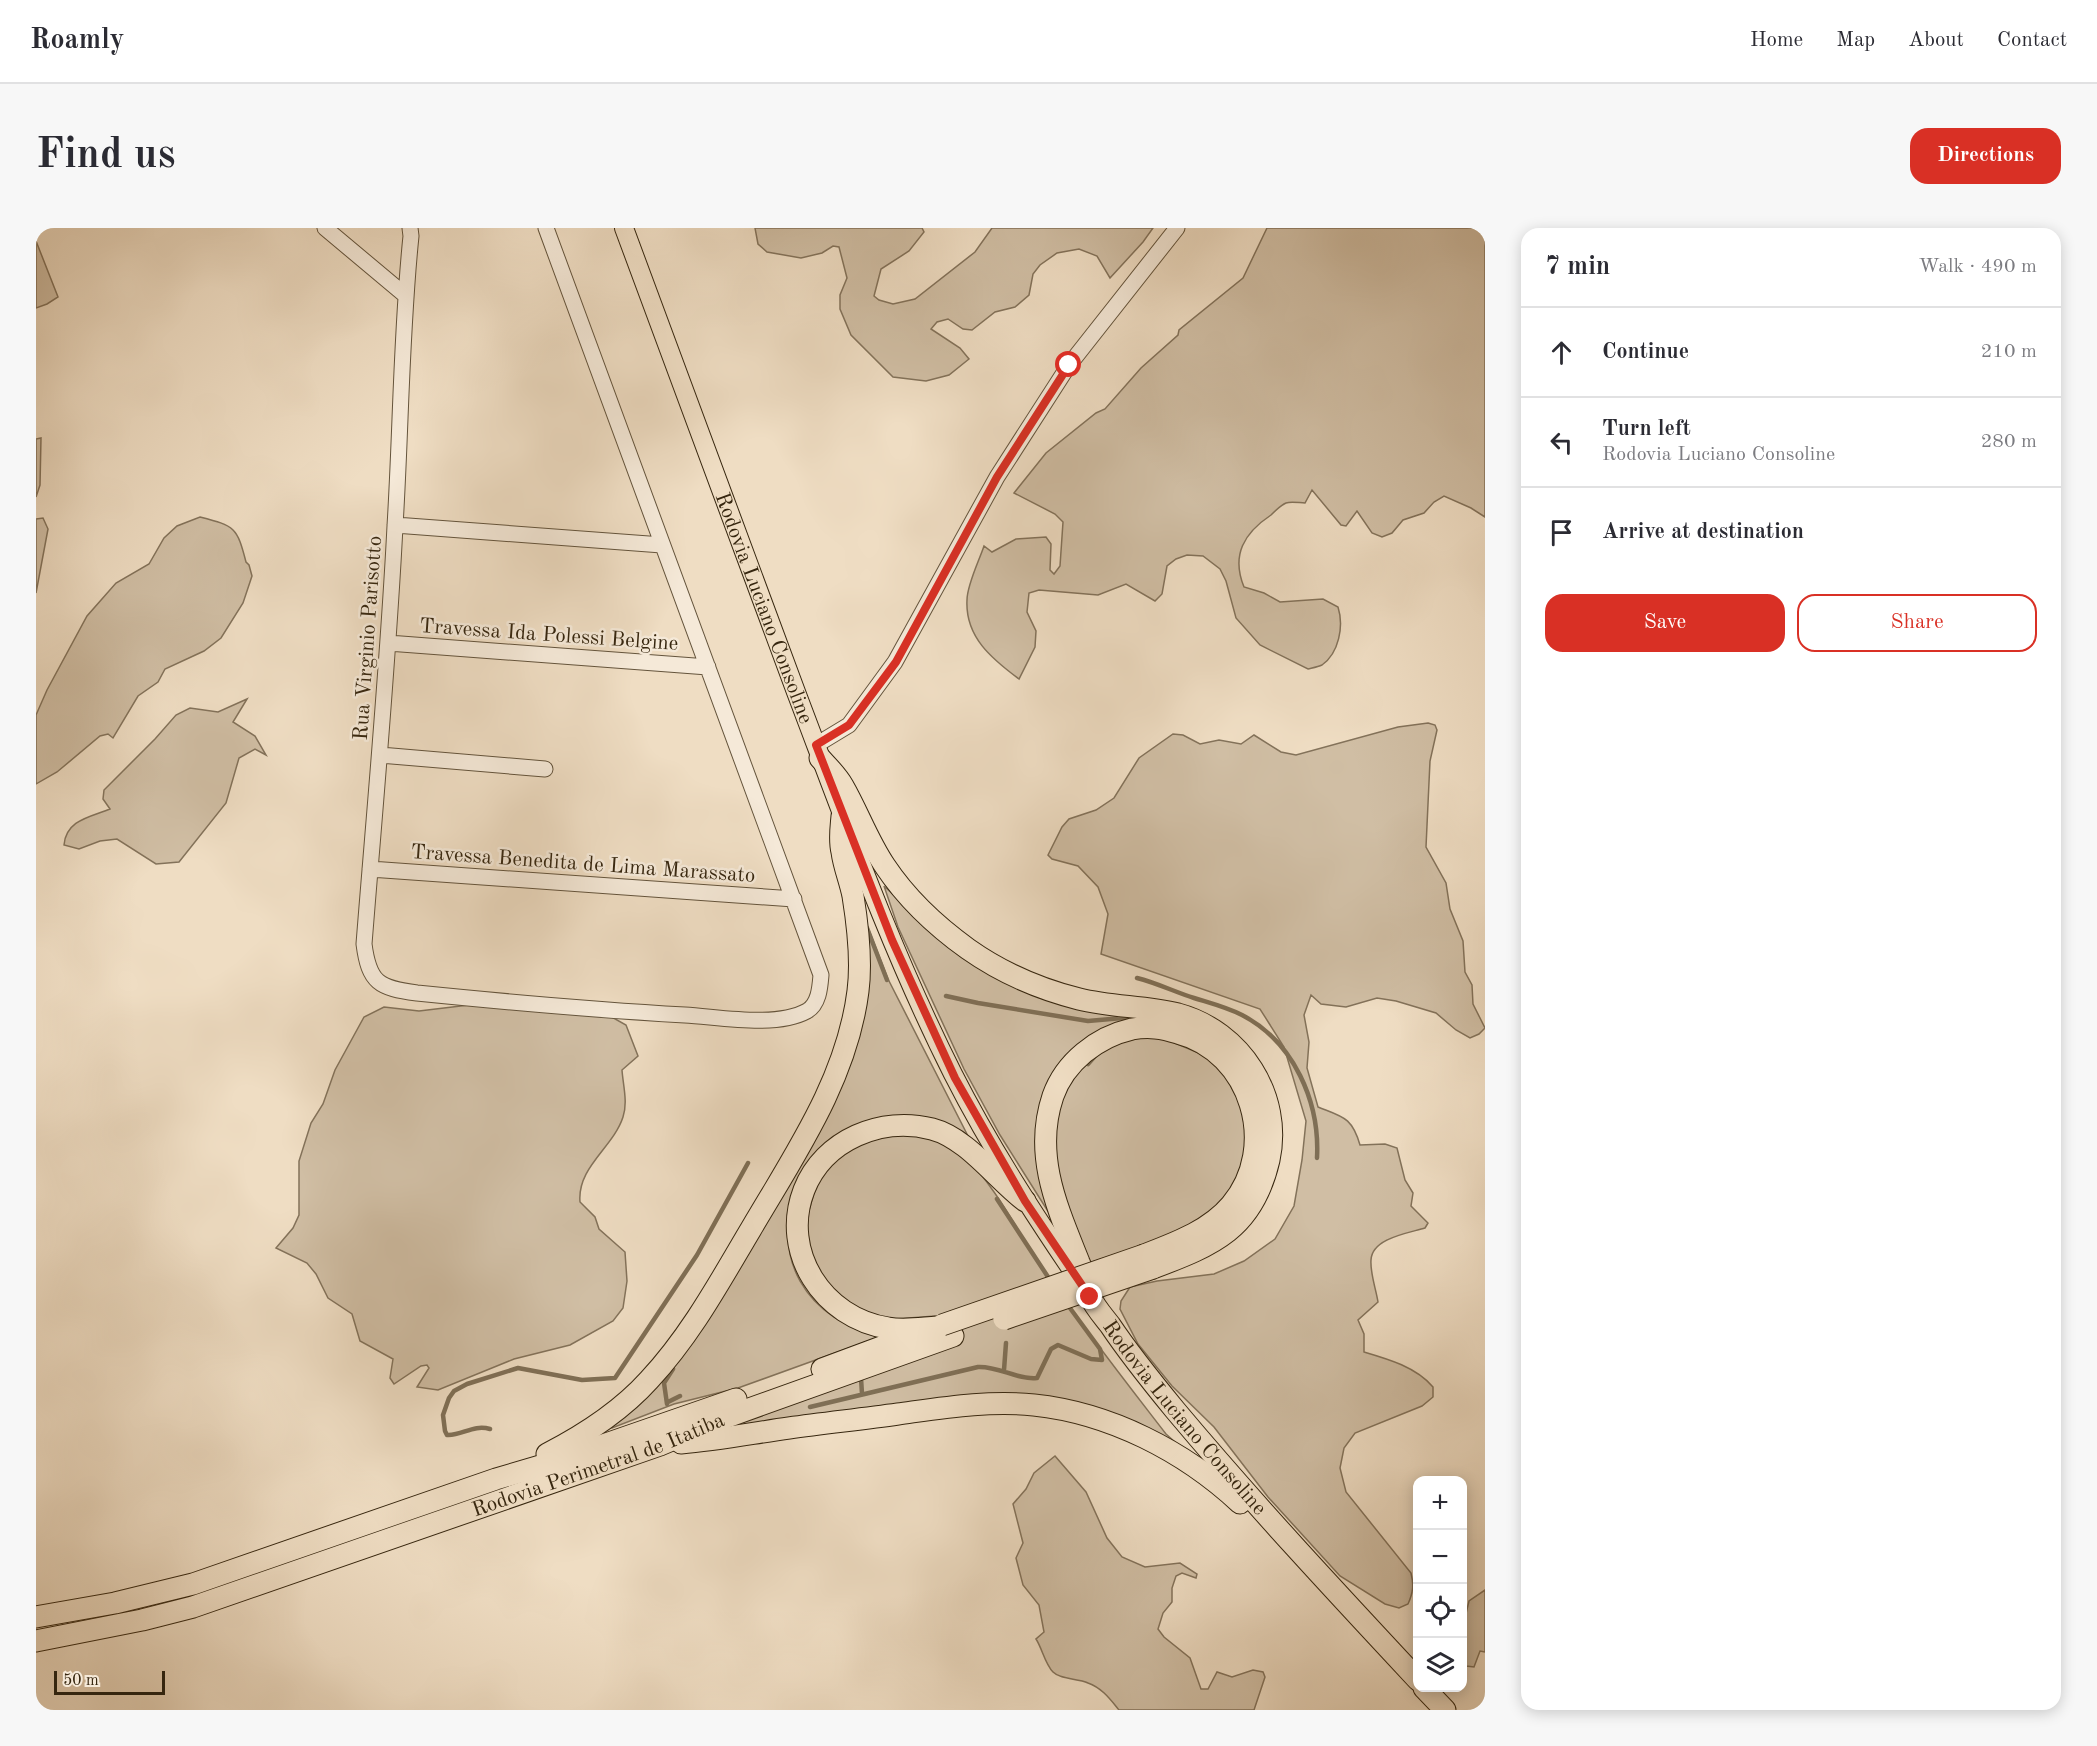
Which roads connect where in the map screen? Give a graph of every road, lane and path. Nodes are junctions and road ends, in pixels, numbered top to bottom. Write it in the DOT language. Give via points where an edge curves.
graph roads {
  1 [pos="325,228"];
  2 [pos="410,228"];
  3 [pos="546,228"];
  4 [pos="624,228"];
  5 [pos="1177,228"];
  6 [pos="405,295"];
  7 [pos="395,525"];
  8 [pos="662,545"];
  9 [pos="388,643"];
  10 [pos="708,667"];
  11 [pos="818,751"];
  12 [pos="380,755"];
  13 [pos="545,769"];
  14 [pos="843,816"];
  15 [pos="370,869"];
  16 [pos="794,899"];
  17 [pos="1025,1201"];
  18 [pos="1149,1261"];
  19 [pos="1090,1297"];
  20 [pos="944,1330"];
  21 [pos="660,1445"];
  22 [pos="515,1473"];
  23 [pos="1305,1558"];
  24 [pos="36,1617"];
  25 [pos="36,1641"];
  26 [pos="1413,1675"];
  27 [pos="1428,1692"];
  28 [pos="1445,1710"];
  1 -- 6 [label="street"];
  2 -- 6 [label="street, Rua Virginio Parisotto"];
  3 -- 8 [label="street"];
  4 -- 11 [label="main road, Rodovia Luciano Consoline"];
  5 -- 11 [label="street" via="1069,365 997,477 896,662 849,725"];
  6 -- 7 [label="street, Rua Virginio Parisotto"];
  7 -- 8 [label="street"];
  7 -- 9 [label="street, Rua Virginio Parisotto"];
  8 -- 10 [label="street"];
  9 -- 10 [label="street, Travessa Ida Polessi Belgine"];
  9 -- 12 [label="street, Rua Virginio Parisotto"];
  10 -- 16 [label="street"];
  11 -- 14 [label="main road, Rodovia Luciano Consoline"];
  11 -- 18 [label="highway" via="843,786 885,866 901,888 935,923 970,950 1012,976 1053,992 1190,1018 1227,1040 1251,1066 1265,1094 1272,1126 1260,1192 1241,1220 1217,1240 1198,1251"];
  12 -- 13 [label="street"];
  12 -- 15 [label="street, Rua Virginio Parisotto"];
  14 -- 17 [label="main road, Rodovia Luciano Consoline" via="939,1046"];
  14 -- 22 [label="highway" via="841,846 853,900 860,971 848,1037 820,1110 705,1306 673,1352 623,1405"];
  15 -- 16 [label="street, Travessa Benedita de Lima Marassato"];
  15 -- 16 [label="street, Rua Virginio Parisotto" via="366,965 376,980 392,990 625,1011 756,1019 791,1018 810,1010 820,993 821,975"];
  17 -- 19 [label="main road, Rodovia Luciano Consoline"];
  17 -- 20 [label="highway" via="956,1140 933,1129 900,1125 852,1138 826,1158 811,1176 799,1207 799,1242 807,1270 824,1295 865,1322 888,1328"];
  18 -- 19 [label="highway" via="1212,1223 1233,1203 1250,1171 1256,1129 1247,1091 1223,1057 1188,1035 1154,1027 1120,1032 1087,1050 1055,1090 1047,1120 1044,1135 1052,1192"];
  18 -- 20 [label="highway, Rodovia Perimetral de Itatiba, bridge"];
  19 -- 23 [label="highway, Rodovia Luciano Consoline" via="1140,1368"];
  20 -- 21 [label="highway, Rodovia Perimetral de Itatiba"];
  20 -- 22 [label="highway, Rodovia Perimetral de Itatiba"];
  21 -- 23 [label="highway" via="971,1405 1055,1408 1104,1420 1159,1444 1223,1488 1286,1547"];
  21 -- 25 [label="highway, Rodovia Perimetral de Itatiba" via="193,1607"];
  22 -- 24 [label="highway, Rodovia Perimetral de Itatiba" via="193,1584"];
  23 -- 26 [label="highway, Rodovia Luciano Consoline"];
  27 -- 28 [label="highway"];
}
